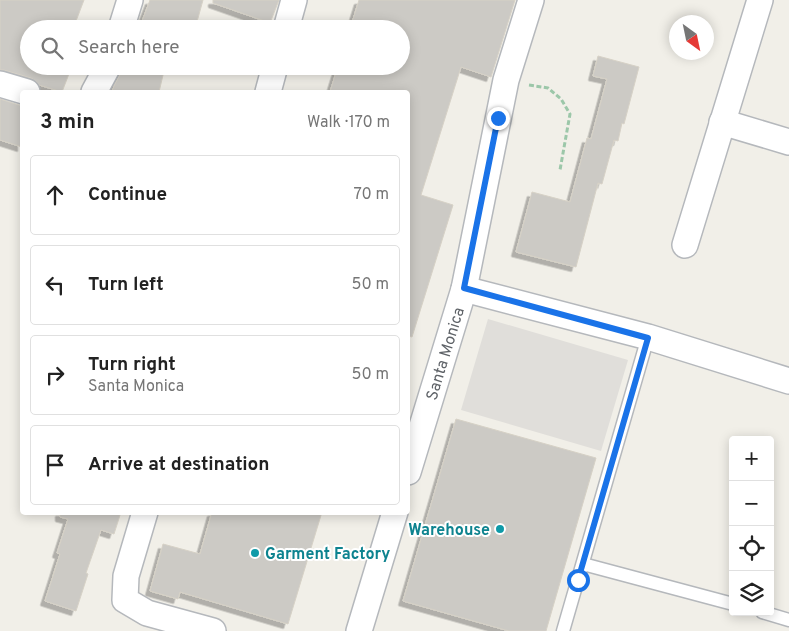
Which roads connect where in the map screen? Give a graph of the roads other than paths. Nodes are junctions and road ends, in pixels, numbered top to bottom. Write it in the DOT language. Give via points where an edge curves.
graph roads {
  1 [pos="130,0"];
  2 [pos="294,0"];
  3 [pos="531,0"];
  4 [pos="760,0"];
  5 [pos="123,20"];
  6 [pos="288,20"];
  7 [pos="103,75"];
  8 [pos="273,75"];
  9 [pos="0,84"];
  10 [pos="20,90"];
  11 [pos="95,90"];
  12 [pos="269,90"];
  13 [pos="722,122"];
  14 [pos="789,142"];
  15 [pos="685,245"];
  16 [pos="464,288"];
  17 [pos="648,338"];
  18 [pos="789,381"];
  19 [pos="410,465"];
  20 [pos="144,515"];
  21 [pos="394,515"];
  22 [pos="583,564"];
  23 [pos="729,603"];
  24 [pos="774,616"];
  25 [pos="789,620"];
  26 [pos="213,631"];
  27 [pos="359,631"];
  28 [pos="563,631"];
  1 -- 5 [label="street"];
  2 -- 6 [label="street"];
  3 -- 16 [label="street, Santa Monica" via="506,80"];
  4 -- 13 [label="street"];
  7 -- 11 [label="street"];
  8 -- 12 [label="street"];
  9 -- 10 [label="street"];
  13 -- 14 [label="street"];
  13 -- 15 [label="street"];
  16 -- 17 [label="street"];
  16 -- 19 [label="street, Santa Monica"];
  17 -- 18 [label="street"];
  17 -- 22 [label="lane"];
  20 -- 26 [label="street" via="126,576 126,600 147,613"];
  21 -- 27 [label="street"];
  22 -- 23 [label="lane"];
  22 -- 28 [label="lane"];
  24 -- 25 [label="lane"];
}
